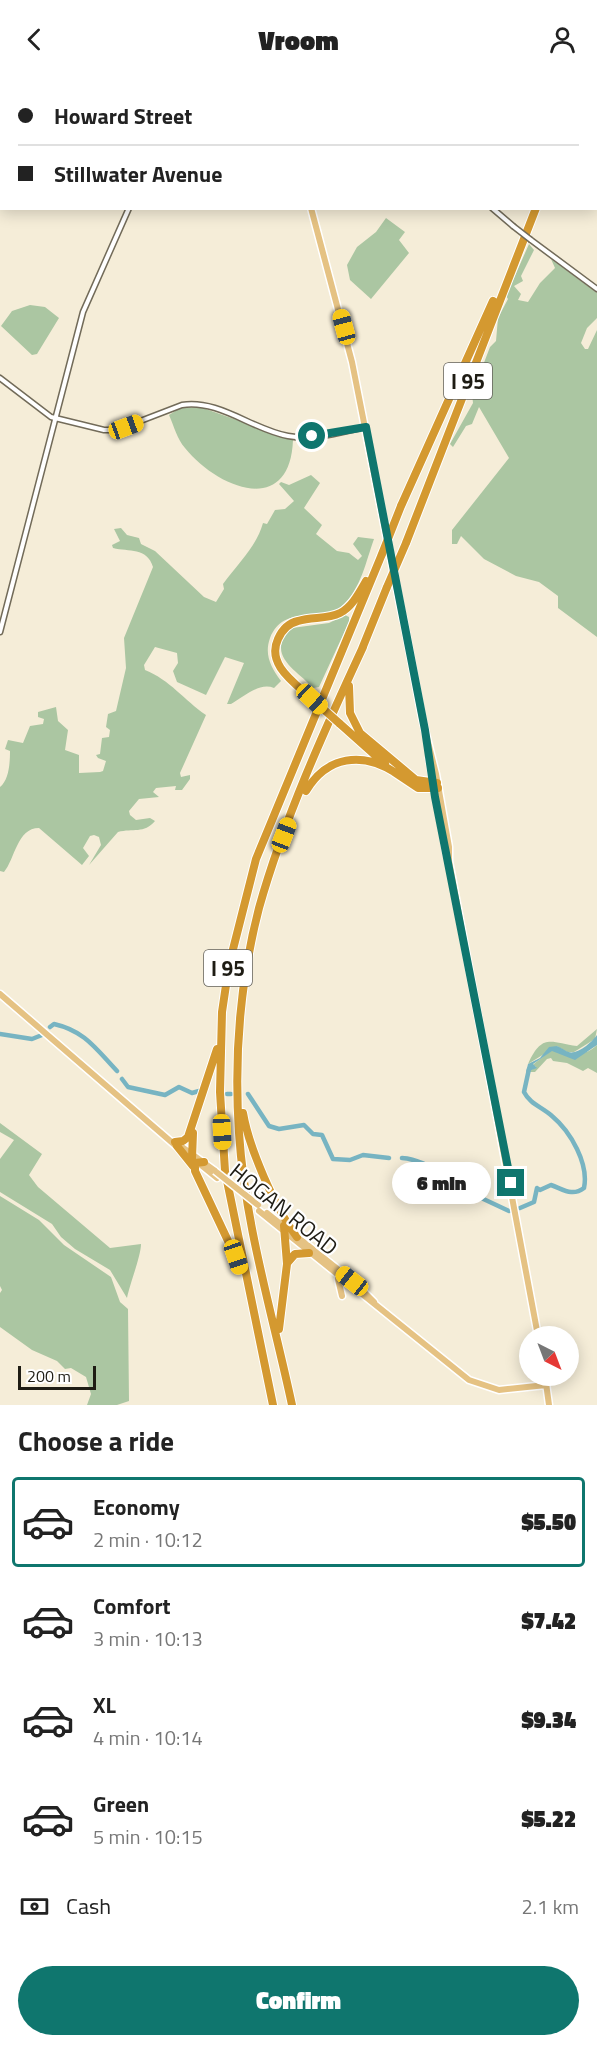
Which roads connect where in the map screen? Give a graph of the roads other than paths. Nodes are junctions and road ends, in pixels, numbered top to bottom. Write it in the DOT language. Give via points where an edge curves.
graph roads {
  1 [pos="128,210"];
  2 [pos="312,210"];
  3 [pos="494,210"];
  4 [pos="530,210"];
  5 [pos="535,210"];
  6 [pos="597,290"];
  7 [pos="0,378"];
  8 [pos="56,418"];
  9 [pos="366,427"];
  10 [pos="382,554"];
  11 [pos="0,632"];
  12 [pos="363,647"];
  13 [pos="396,773"];
  14 [pos="435,786"];
  15 [pos="278,849"];
  16 [pos="0,994"];
  17 [pos="222,1012"];
  18 [pos="238,1100"];
  19 [pos="193,1125"];
  20 [pos="174,1143"];
  21 [pos="196,1161"];
  22 [pos="282,1225"];
  23 [pos="297,1237"];
  24 [pos="309,1253"];
  25 [pos="287,1264"];
  26 [pos="334,1273"];
  27 [pos="247,1286"];
  28 [pos="342,1296"];
  29 [pos="374,1303"];
  30 [pos="536,1326"];
  31 [pos="282,1357"];
  32 [pos="538,1386"];
  33 [pos="546,1386"];
  34 [pos="273,1405"];
  35 [pos="292,1405"];
  36 [pos="549,1405"];
  1 -- 8 [label="street" via="83,312"];
  2 -- 9 [label="main road"];
  3 -- 6 [label="street, bridge"];
  4 -- 10 [label="highway, I 95, bridge"];
  5 -- 12 [label="highway, I 95, bridge"];
  7 -- 8 [label="street"];
  8 -- 9 [label="street" via="117,430 194,404 295,437"];
  8 -- 11 [label="street"];
  9 -- 14 [label="main road"];
  10 -- 13 [label="highway, bridge" via="343,611 286,627 275,652 278,664 312,699"];
  10 -- 17 [label="highway, I 95" via="256,859 229,965"];
  12 -- 14 [label="highway" via="348,694 356,727 386,758 416,780"];
  12 -- 15 [label="highway, I 95"];
  13 -- 14 [label="highway" via="418,788"];
  13 -- 15 [label="highway" via="364,759 348,759 328,766 308,788"];
  14 -- 30 [label="main road"];
  15 -- 18 [label="highway, I 95" via="247,965 238,1046"];
  16 -- 20 [label="main road, HOGAN ROAD"];
  17 -- 19 [label="highway" via="216,1052"];
  17 -- 27 [label="highway, I 95" via="220,1092 225,1171"];
  18 -- 22 [label="highway"];
  18 -- 31 [label="highway, I 95" via="246,1186"];
  19 -- 20 [label="highway" via="186,1140"];
  19 -- 21 [label="highway"];
  20 -- 21 [label="highway"];
  20 -- 21 [label="main road, HOGAN ROAD"];
  21 -- 22 [label="main road, HOGAN ROAD, bridge"];
  21 -- 27 [label="highway"];
  22 -- 23 [label="highway"];
  22 -- 24 [label="main road, HOGAN ROAD"];
  22 -- 25 [label="highway"];
  23 -- 29 [label="main road, HOGAN ROAD" via="371,1296"];
  24 -- 25 [label="highway" via="295,1254"];
  24 -- 26 [label="main road, HOGAN ROAD"];
  25 -- 31 [label="highway" via="279,1323"];
  26 -- 28 [label="main road"];
  26 -- 29 [label="main road, HOGAN ROAD"];
  27 -- 34 [label="highway, I 95"];
  29 -- 32 [label="main road, HOGAN ROAD" via="474,1382 505,1390"];
  31 -- 35 [label="highway, I 95"];
  33 -- 36 [label="main road"];
}
